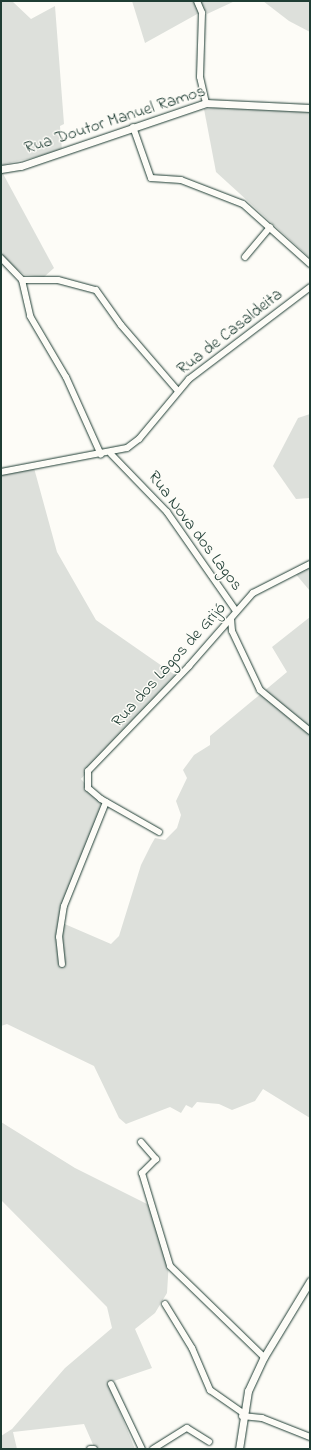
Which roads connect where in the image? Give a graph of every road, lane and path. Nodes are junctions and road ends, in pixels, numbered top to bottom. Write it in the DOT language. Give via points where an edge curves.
graph roads {
  1 [pos="196,1"];
  2 [pos="206,103"];
  3 [pos="310,108"];
  4 [pos="133,127"];
  5 [pos="1,169"];
  6 [pos="270,227"];
  7 [pos="245,257"];
  8 [pos="1,258"];
  9 [pos="310,264"];
  10 [pos="22,280"];
  11 [pos="310,287"];
  12 [pos="178,391"];
  13 [pos="112,454"];
  14 [pos="101,455"];
  15 [pos="1,472"];
  16 [pos="310,564"];
  17 [pos="236,611"];
  18 [pos="231,619"];
  19 [pos="310,731"];
  20 [pos="106,802"];
  21 [pos="159,832"];
  22 [pos="62,964"];
  23 [pos="141,1142"];
  24 [pos="310,1281"];
  25 [pos="165,1304"];
  26 [pos="264,1357"];
  27 [pos="111,1384"];
  28 [pos="242,1414"];
  29 [pos="310,1437"];
  30 [pos="209,1442"];
  31 [pos="90,1449"];
  32 [pos="94,1449"];
  33 [pos="142,1449"];
  34 [pos="153,1449"];
  35 [pos="239,1449"];
  1 -- 2 [label="street" via="202,13 200,77"];
  2 -- 3 [label="main road, Rua Doutor Manuel Ramos"];
  2 -- 4 [label="main road, Rua Doutor Manuel Ramos"];
  4 -- 5 [label="main road, Rua Doutor Manuel Ramos" via="21,166"];
  4 -- 6 [label="street" via="151,178 181,180 240,203"];
  6 -- 7 [label="street"];
  6 -- 9 [label="street"];
  8 -- 10 [label="street"];
  10 -- 12 [label="street" via="58,280 96,290 121,325"];
  10 -- 14 [label="street" via="30,316 66,377"];
  11 -- 12 [label="street, Rua de Casaldeita" via="211,361"];
  12 -- 13 [label="street, Rua de Casaldeita" via="138,440"];
  13 -- 14 [label="street, Rua de Casaldeita"];
  13 -- 17 [label="street, Rua Nova dos Lagos" via="167,512"];
  14 -- 15 [label="street, Rua de Casaldeita"];
  16 -- 17 [label="street, Rua dos Lagos de Grijó" via="253,593"];
  17 -- 18 [label="street, Rua dos Lagos de Grijó"];
  18 -- 19 [label="street" via="232,631 260,690"];
  18 -- 20 [label="street, Rua dos Lagos de Grijó" via="88,771 88,788"];
  20 -- 21 [label="street, Rua dos Lagos de Grijó"];
  20 -- 22 [label="street" via="64,906 59,937"];
  23 -- 26 [label="street" via="156,1159 142,1173 170,1266"];
  24 -- 26 [label="main road"];
  25 -- 28 [label="street" via="192,1348 210,1390"];
  26 -- 28 [label="main road" via="246,1396"];
  27 -- 33 [label="street"];
  28 -- 29 [label="street" via="262,1418"];
  28 -- 35 [label="main road"];
  30 -- 34 [label="street" via="187,1428"];
  31 -- 32 [label="street"];
}
